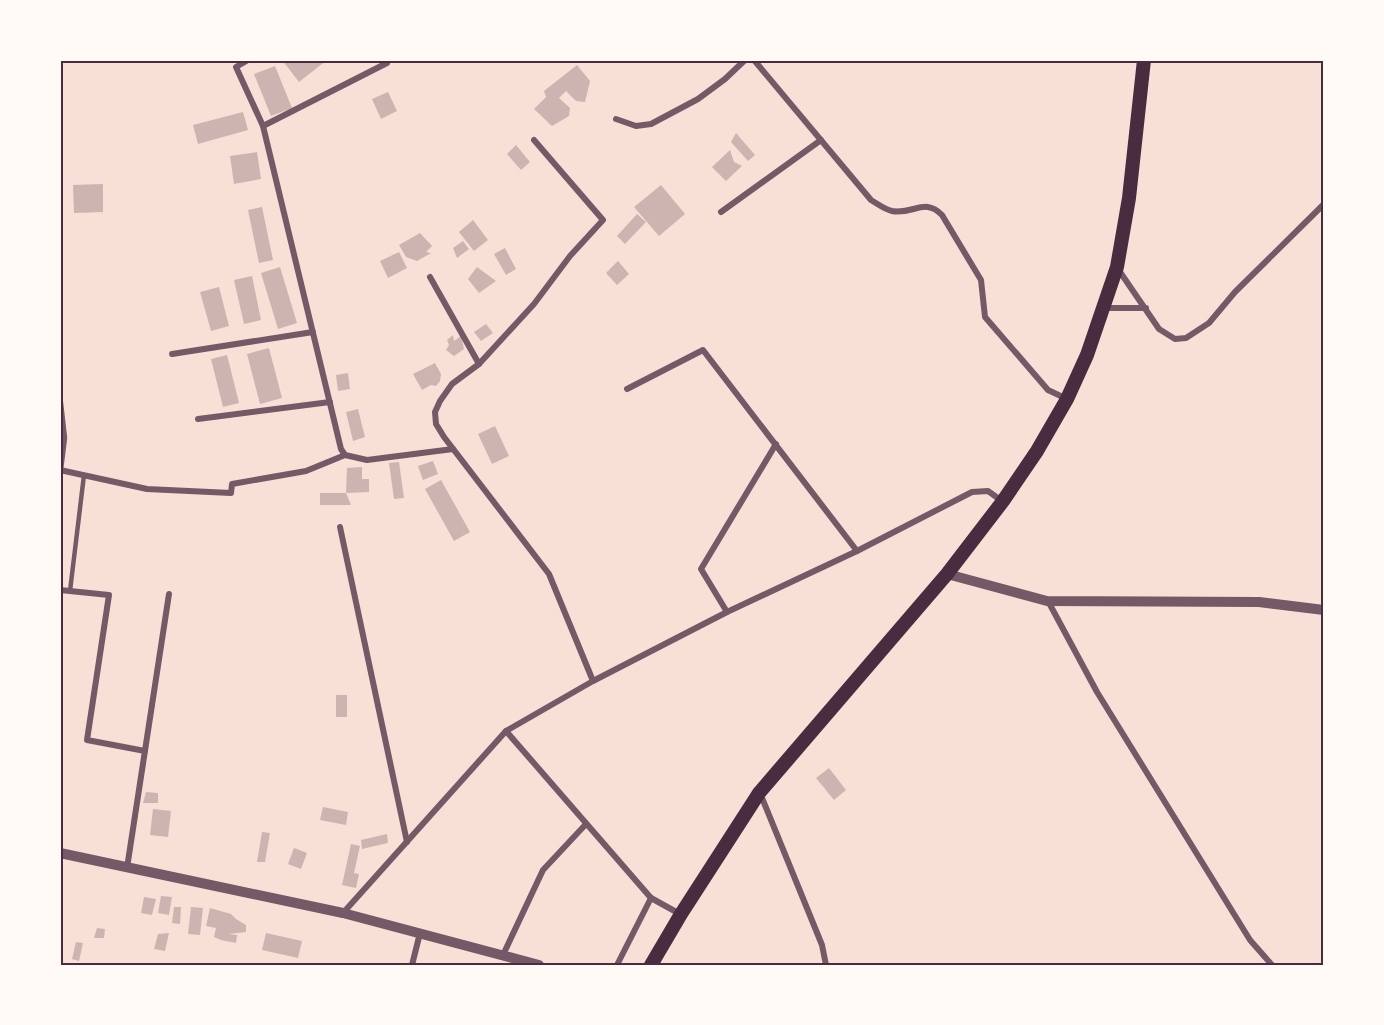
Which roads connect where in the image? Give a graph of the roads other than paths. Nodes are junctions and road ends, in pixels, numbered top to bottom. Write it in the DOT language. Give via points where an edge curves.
graph roads {
  1 [pos="248,60"];
  2 [pos="745,60"];
  3 [pos="754,60"];
  4 [pos="1144,60"];
  5 [pos="387,63"];
  6 [pos="616,118"];
  7 [pos="263,126"];
  8 [pos="534,140"];
  9 [pos="821,140"];
  10 [pos="1324,204"];
  11 [pos="721,212"];
  12 [pos="1117,267"];
  13 [pos="430,277"];
  14 [pos="1104,308"];
  15 [pos="1146,308"];
  16 [pos="313,332"];
  17 [pos="172,354"];
  18 [pos="479,364"];
  19 [pos="627,389"];
  20 [pos="60,394"];
  21 [pos="1067,399"];
  22 [pos="330,402"];
  23 [pos="198,418"];
  24 [pos="776,444"];
  25 [pos="453,449"];
  26 [pos="345,455"];
  27 [pos="60,470"];
  28 [pos="84,475"];
  29 [pos="1003,501"];
  30 [pos="340,527"];
  31 [pos="857,551"];
  32 [pos="947,574"];
  33 [pos="60,590"];
  34 [pos="70,591"];
  35 [pos="169,594"];
  36 [pos="1047,601"];
  37 [pos="1324,610"];
  38 [pos="727,612"];
  39 [pos="593,681"];
  40 [pos="506,731"];
  41 [pos="145,751"];
  42 [pos="759,793"];
  43 [pos="586,824"];
  44 [pos="407,842"];
  45 [pos="60,853"];
  46 [pos="127,868"];
  47 [pos="651,898"];
  48 [pos="343,914"];
  49 [pos="681,914"];
  50 [pos="420,933"];
  51 [pos="503,955"];
  52 [pos="412,965"];
  53 [pos="539,965"];
  54 [pos="617,965"];
  55 [pos="651,965"];
  56 [pos="826,965"];
  57 [pos="1272,965"];
  1 -- 7 [label="street" via="236,67"];
  2 -- 6 [label="street" via="698,99 651,124 636,126"];
  3 -- 9 [label="street"];
  4 -- 12 [label="main road"];
  5 -- 7 [label="street"];
  7 -- 16 [label="street"];
  8 -- 18 [label="street" via="603,220"];
  9 -- 11 [label="street"];
  9 -- 21 [label="street" via="871,200 882,207 901,212 936,208 981,280 985,317 1048,390"];
  10 -- 15 [label="street" via="1235,291 1209,323 1186,339 1168,336"];
  12 -- 14 [label="main road"];
  12 -- 15 [label="street"];
  13 -- 18 [label="street"];
  14 -- 15 [label="street"];
  14 -- 21 [label="main road"];
  16 -- 17 [label="street"];
  16 -- 22 [label="street"];
  18 -- 25 [label="street" via="452,384 435,412 436,424"];
  19 -- 24 [label="street" via="703,350"];
  20 -- 27 [label="lane" via="65,438"];
  21 -- 29 [label="main road"];
  22 -- 23 [label="street"];
  22 -- 26 [label="street"];
  24 -- 31 [label="street"];
  24 -- 38 [label="street" via="701,569"];
  25 -- 26 [label="street" via="367,460"];
  25 -- 39 [label="street" via="549,574"];
  26 -- 28 [label="street" via="306,471 232,484 231,493 147,489"];
  27 -- 28 [label="street"];
  28 -- 34 [label="lane"];
  29 -- 31 [label="street" via="988,491 972,492"];
  29 -- 32 [label="main road"];
  30 -- 44 [label="street"];
  31 -- 38 [label="street"];
  32 -- 36 [label="street"];
  32 -- 42 [label="main road"];
  33 -- 34 [label="street"];
  34 -- 41 [label="street" via="109,595 87,740"];
  35 -- 41 [label="street"];
  36 -- 37 [label="street" via="1259,603"];
  36 -- 57 [label="street" via="1097,692 1238,921"];
  38 -- 39 [label="street"];
  39 -- 40 [label="street"];
  40 -- 43 [label="street"];
  40 -- 44 [label="street"];
  41 -- 46 [label="street"];
  42 -- 49 [label="main road"];
  42 -- 56 [label="street" via="822,945"];
  43 -- 47 [label="street"];
  43 -- 51 [label="street" via="543,870"];
  44 -- 48 [label="street"];
  45 -- 46 [label="street"];
  46 -- 48 [label="street"];
  47 -- 49 [label="street"];
  47 -- 54 [label="street"];
  48 -- 50 [label="street"];
  49 -- 55 [label="main road"];
  50 -- 51 [label="street"];
  50 -- 52 [label="street"];
  51 -- 53 [label="street"];
}
